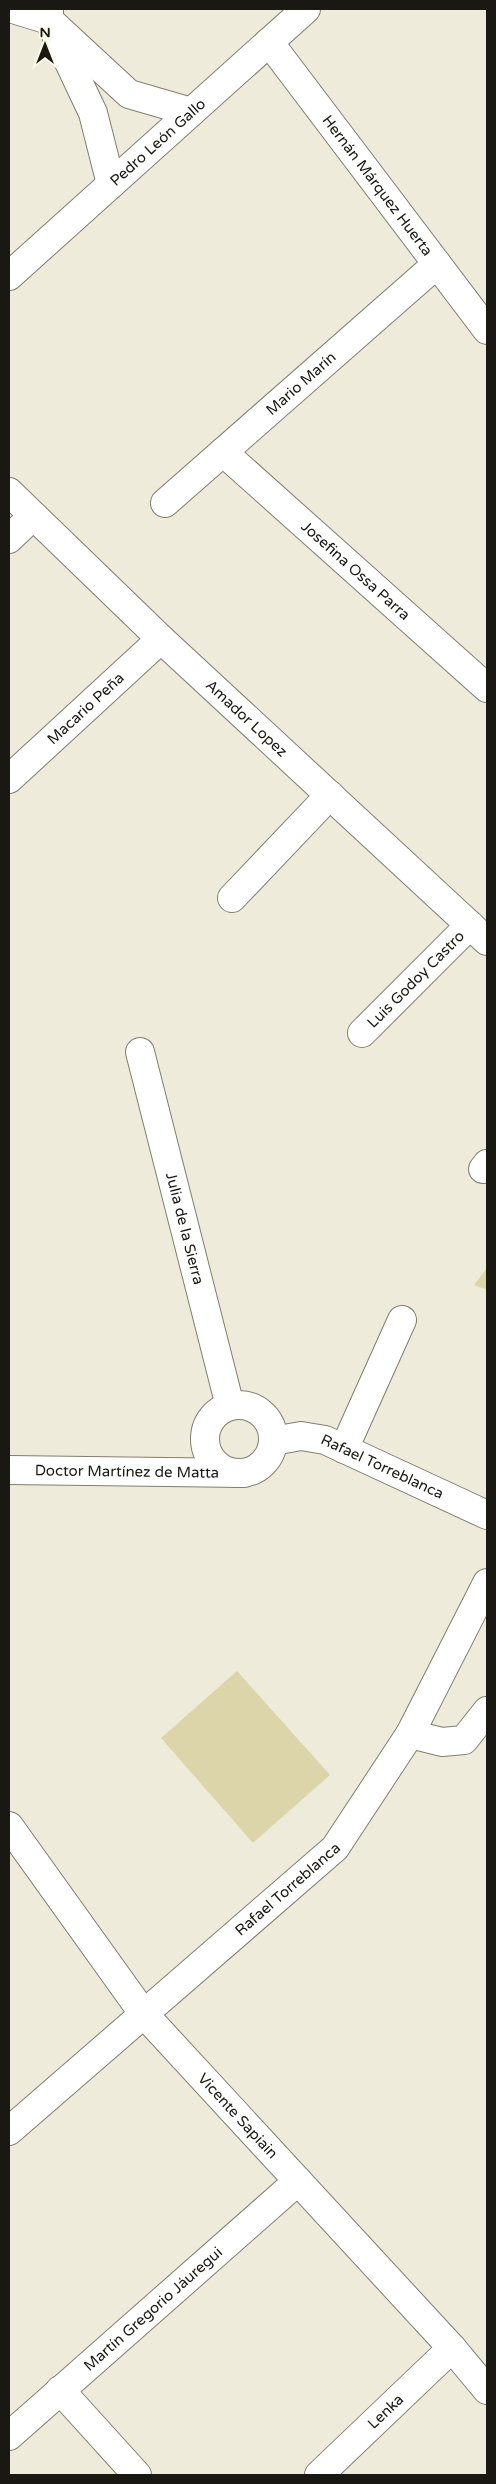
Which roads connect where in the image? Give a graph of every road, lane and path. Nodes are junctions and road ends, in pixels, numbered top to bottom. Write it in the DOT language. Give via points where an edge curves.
graph roads {
  1 [pos="13,9"];
  2 [pos="304,9"];
  3 [pos="49,14"];
  4 [pos="269,42"];
  5 [pos="191,112"];
  6 [pos="111,184"];
  7 [pos="437,264"];
  8 [pos="9,276"];
  9 [pos="487,330"];
  10 [pos="223,452"];
  11 [pos="9,492"];
  12 [pos="165,503"];
  13 [pos="33,516"];
  14 [pos="9,539"];
  15 [pos="161,638"];
  16 [pos="487,688"];
  17 [pos="9,779"];
  18 [pos="330,796"];
  19 [pos="232,898"];
  20 [pos="479,933"];
  21 [pos="362,1033"];
  22 [pos="140,1052"];
  23 [pos="402,1320"];
  24 [pos="230,1406"];
  25 [pos="273,1441"];
  26 [pos="344,1449"];
  27 [pos="9,1470"];
  28 [pos="244,1472"];
  29 [pos="487,1515"];
  30 [pos="487,1584"];
  31 [pos="487,1711"];
  32 [pos="410,1734"];
  33 [pos="9,1826"];
  34 [pos="143,2013"];
  35 [pos="12,2120"];
  36 [pos="298,2181"];
  37 [pos="452,2348"];
  38 [pos="60,2390"];
  39 [pos="487,2390"];
  40 [pos="9,2436"];
  41 [pos="137,2475"];
  42 [pos="319,2475"];
  1 -- 3 [label="street"];
  2 -- 4 [label="street, Pedro León Gallo"];
  3 -- 5 [label="street" via="129,94"];
  3 -- 6 [label="street" via="93,113"];
  4 -- 5 [label="street, Pedro León Gallo"];
  4 -- 7 [label="street, Hernán Márquez Huerta"];
  5 -- 6 [label="street, Pedro León Gallo"];
  6 -- 8 [label="street, Pedro León Gallo"];
  7 -- 9 [label="street, Hernán Márquez Huerta"];
  7 -- 10 [label="street, Mario Marín"];
  10 -- 12 [label="street, Mario Marín"];
  10 -- 16 [label="street, Josefina Ossa Parra"];
  11 -- 13 [label="street, Amador Lopez"];
  13 -- 14 [label="street"];
  13 -- 15 [label="street, Amador Lopez"];
  15 -- 17 [label="street, Macario Peña"];
  15 -- 18 [label="street, Amador Lopez"];
  18 -- 19 [label="street"];
  18 -- 20 [label="street, Amador Lopez"];
  20 -- 21 [label="street, Luis Godoy Castro"];
  22 -- 24 [label="street, Julia de la Sierra"];
  23 -- 26 [label="street"];
  24 -- 25 [label="street" via="242,1404 258,1410 272,1429"];
  24 -- 28 [label="street" via="208,1422 206,1450 221,1468"];
  25 -- 26 [label="street, Rafael Torreblanca" via="301,1436 325,1440"];
  25 -- 28 [label="street" via="265,1460"];
  26 -- 29 [label="street, Rafael Torreblanca"];
  27 -- 28 [label="street, Doctor Martínez de Matta"];
  30 -- 32 [label="street, Rafael Torreblanca"];
  31 -- 32 [label="street" via="464,1740 442,1742"];
  32 -- 34 [label="street, Rafael Torreblanca" via="334,1848"];
  33 -- 34 [label="street, Vicente Sapiain"];
  34 -- 35 [label="street, Rafael Torreblanca"];
  34 -- 36 [label="street, Vicente Sapiain"];
  36 -- 37 [label="street, Vicente Sapiain"];
  36 -- 38 [label="street, Martín Gregorio Jáuregui"];
  37 -- 39 [label="street, Vicente Sapiain"];
  37 -- 42 [label="street, Lenka"];
  38 -- 40 [label="street, Martín Gregorio Jáuregui"];
  38 -- 41 [label="street"];
}
